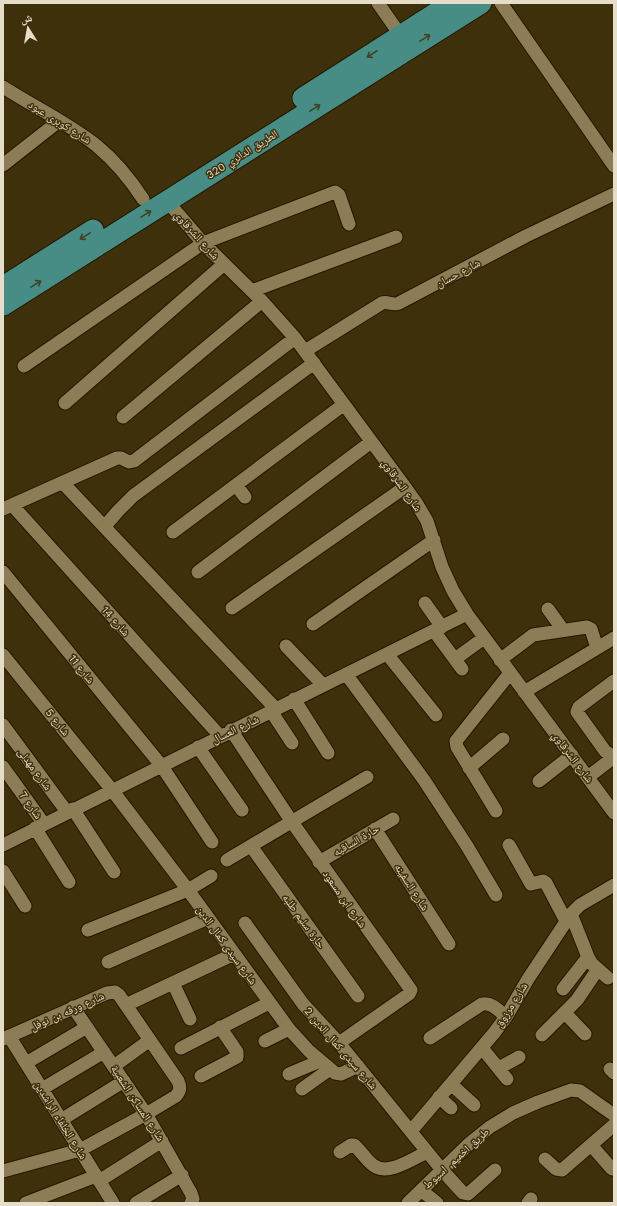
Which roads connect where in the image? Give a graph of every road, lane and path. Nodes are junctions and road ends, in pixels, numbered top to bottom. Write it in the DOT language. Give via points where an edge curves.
graph roads {
  1 [pos="378,3"];
  2 [pos="452,3"];
  3 [pos="481,3"];
  4 [pos="500,3"];
  5 [pos="400,36"];
  6 [pos="5,92"];
  7 [pos="290,115"];
  8 [pos="59,120"];
  9 [pos="3,165"];
  10 [pos="614,166"];
  11 [pos="614,194"];
  12 [pos="143,199"];
  13 [pos="167,201"];
  14 [pos="349,224"];
  15 [pos="396,237"];
  16 [pos="203,243"];
  17 [pos="224,264"];
  18 [pos="3,287"];
  19 [pos="252,291"];
  20 [pos="262,301"];
  21 [pos="3,305"];
  22 [pos="295,338"];
  23 [pos="305,351"];
  24 [pos="314,363"];
  25 [pos="24,366"];
  26 [pos="65,403"];
  27 [pos="343,405"];
  28 [pos="123,418"];
  29 [pos="371,442"];
  30 [pos="63,483"];
  31 [pos="236,485"];
  32 [pos="406,487"];
  33 [pos="245,498"];
  34 [pos="8,507"];
  35 [pos="104,526"];
  36 [pos="174,532"];
  37 [pos="434,540"];
  38 [pos="3,572"];
  39 [pos="198,572"];
  40 [pos="426,602"];
  41 [pos="232,608"];
  42 [pos="548,609"];
  43 [pos="467,614"];
  44 [pos="313,624"];
  45 [pos="438,629"];
  46 [pos="563,630"];
  47 [pos="484,638"];
  48 [pos="614,638"];
  49 [pos="286,646"];
  50 [pos="597,648"];
  51 [pos="387,654"];
  52 [pos="3,655"];
  53 [pos="500,660"];
  54 [pos="510,673"];
  55 [pos="346,674"];
  56 [pos="614,681"];
  57 [pos="323,685"];
  58 [pos="524,692"];
  59 [pos="294,699"];
  60 [pos="273,710"];
  61 [pos="436,715"];
  62 [pos="3,725"];
  63 [pos="232,730"];
  64 [pos="220,736"];
  65 [pos="503,739"];
  66 [pos="292,743"];
  67 [pos="198,747"];
  68 [pos="328,753"];
  69 [pos="572,755"];
  70 [pos="614,757"];
  71 [pos="161,765"];
  72 [pos="3,767"];
  73 [pos="469,768"];
  74 [pos="366,777"];
  75 [pos="588,777"];
  76 [pos="539,781"];
  77 [pos="112,790"];
  78 [pos="242,810"];
  79 [pos="70,811"];
  80 [pos="496,811"];
  81 [pos="614,813"];
  82 [pos="393,819"];
  83 [pos="292,822"];
  84 [pos="40,826"];
  85 [pos="375,829"];
  86 [pos="212,842"];
  87 [pos="3,845"];
  88 [pos="510,845"];
  89 [pos="251,846"];
  90 [pos="227,860"];
  91 [pos="319,862"];
  92 [pos="3,872"];
  93 [pos="114,872"];
  94 [pos="211,876"];
  95 [pos="69,882"];
  96 [pos="614,885"];
  97 [pos="188,890"];
  98 [pos="496,895"];
  99 [pos="25,906"];
  100 [pos="208,918"];
  101 [pos="569,918"];
  102 [pos="245,923"];
  103 [pos="88,930"];
  104 [pos="449,944"];
  105 [pos="234,954"];
  106 [pos="588,957"];
  107 [pos="108,962"];
  108 [pos="173,983"];
  109 [pos="563,989"];
  110 [pos="358,996"];
  111 [pos="269,1003"];
  112 [pos="126,1005"];
  113 [pos="74,1008"];
  114 [pos="565,1013"];
  115 [pos="506,1017"];
  116 [pos="190,1019"];
  117 [pos="87,1027"];
  118 [pos="220,1027"];
  119 [pos="289,1029"];
  120 [pos="585,1034"];
  121 [pos="542,1035"];
  122 [pos="6,1038"];
  123 [pos="430,1038"];
  124 [pos="150,1040"];
  125 [pos="265,1041"];
  126 [pos="339,1043"];
  127 [pos="180,1048"];
  128 [pos="482,1048"];
  129 [pos="104,1052"];
  130 [pos="519,1057"];
  131 [pos="320,1060"];
  132 [pos="26,1062"];
  133 [pos="114,1066"];
  134 [pos="358,1066"];
  135 [pos="498,1068"];
  136 [pos="330,1069"];
  137 [pos="289,1074"];
  138 [pos="202,1076"];
  139 [pos="507,1079"];
  140 [pos="124,1082"];
  141 [pos="451,1084"];
  142 [pos="42,1089"];
  143 [pos="302,1089"];
  144 [pos="440,1097"];
  145 [pos="474,1104"];
  146 [pos="451,1108"];
  147 [pos="146,1114"];
  148 [pos="614,1115"];
  149 [pos="61,1120"];
  150 [pos="614,1125"];
  151 [pos="411,1131"];
  152 [pos="162,1141"];
  153 [pos="591,1145"];
  154 [pos="80,1150"];
  155 [pos="340,1152"];
  156 [pos="427,1152"];
  157 [pos="545,1159"];
  158 [pos="612,1169"];
  159 [pos="442,1170"];
  160 [pos="495,1170"];
  161 [pos="3,1171"];
  162 [pos="182,1175"];
  163 [pos="98,1178"];
  164 [pos="421,1190"];
  165 [pos="31,1202"];
  166 [pos="113,1203"];
  167 [pos="136,1203"];
  168 [pos="191,1203"];
  169 [pos="408,1203"];
  170 [pos="436,1203"];
  1 -- 5 [label="street"];
  2 -- 5 [label="main road, الطريق الدائري 320"];
  7 -- 3 [label="main road, الطريق الدائري 320, one-way"];
  4 -- 10 [label="street"];
  5 -- 7 [label="main road, الطريق الدائري 320, one-way"];
  6 -- 8 [label="street, شارع كوبرى عبود"];
  7 -- 12 [label="main road, الطريق الدائري 320"];
  7 -- 13 [label="main road, الطريق الدائري 320"];
  8 -- 9 [label="street"];
  8 -- 12 [label="street, شارع كوبرى عبود" via="97,146 130,179"];
  11 -- 23 [label="street, شارع حسان" via="526,236 399,303 382,303"];
  12 -- 18 [label="main road, الطريق الدائري 320, one-way"];
  13 -- 16 [label="street, شارع الشرقاوي"];
  21 -- 13 [label="main road, الطريق الدائري 320, one-way"];
  14 -- 16 [label="street" via="339,195 335,192"];
  15 -- 19 [label="street"];
  16 -- 17 [label="street, شارع الشرقاوي"];
  16 -- 25 [label="street"];
  17 -- 19 [label="street, شارع الشرقاوي"];
  17 -- 26 [label="street"];
  19 -- 20 [label="street, شارع الشرقاوي"];
  20 -- 22 [label="street, شارع الشرقاوي"];
  20 -- 28 [label="street"];
  22 -- 23 [label="street, شارع الشرقاوي"];
  22 -- 30 [label="street" via="134,461 117,458"];
  23 -- 24 [label="street, شارع الشرقاوي"];
  24 -- 27 [label="street, شارع الشرقاوي"];
  24 -- 35 [label="street" via="133,496"];
  27 -- 29 [label="street, شارع الشرقاوي"];
  27 -- 31 [label="street"];
  29 -- 32 [label="street, شارع الشرقاوي"];
  29 -- 39 [label="street"];
  30 -- 34 [label="street"];
  30 -- 35 [label="street"];
  31 -- 33 [label="street"];
  31 -- 36 [label="street"];
  32 -- 37 [label="street, شارع الشرقاوي" via="427,521"];
  32 -- 41 [label="street"];
  34 -- 64 [label="street, شارع 14"];
  35 -- 60 [label="street"];
  37 -- 43 [label="street, شارع الشرقاوي" via="453,591"];
  37 -- 44 [label="street"];
  38 -- 71 [label="street, شارع 11"];
  40 -- 45 [label="street"];
  42 -- 46 [label="street"];
  43 -- 45 [label="street, شارع العسال"];
  43 -- 47 [label="street, شارع الشرقاوي"];
  45 -- 47 [label="street" via="458,664"];
  45 -- 51 [label="street, شارع العسال"];
  46 -- 50 [label="street" via="589,627"];
  46 -- 53 [label="street" via="533,635"];
  47 -- 53 [label="street, شارع الشرقاوي"];
  48 -- 50 [label="street"];
  49 -- 57 [label="street"];
  50 -- 58 [label="street"];
  51 -- 55 [label="street, شارع العسال"];
  51 -- 61 [label="street"];
  52 -- 77 [label="street, شارع 5"];
  53 -- 54 [label="street, شارع الشرقاوي"];
  54 -- 58 [label="street, شارع الشرقاوي"];
  54 -- 73 [label="street" via="456,741"];
  55 -- 57 [label="street, شارع العسال"];
  55 -- 98 [label="street" via="424,780"];
  56 -- 70 [label="street" via="579,707 577,712 606,751"];
  57 -- 59 [label="street, شارع العسال"];
  58 -- 69 [label="street, شارع الشرقاوي"];
  59 -- 60 [label="street, شارع العسال"];
  59 -- 68 [label="street"];
  60 -- 63 [label="street, شارع العسال"];
  60 -- 66 [label="street"];
  62 -- 79 [label="street, شارع مهدلى"];
  63 -- 64 [label="street, شارع العسال"];
  63 -- 83 [label="street, شارع ابن مسعود"];
  64 -- 67 [label="street, شارع العسال"];
  65 -- 73 [label="street"];
  67 -- 71 [label="street, شارع العسال"];
  67 -- 78 [label="street"];
  69 -- 75 [label="street, شارع الشرقاوي"];
  69 -- 76 [label="street"];
  70 -- 75 [label="street"];
  71 -- 77 [label="street, شارع العسال"];
  71 -- 86 [label="street, شارع 11"];
  72 -- 84 [label="street, شارع 7"];
  73 -- 80 [label="street"];
  74 -- 83 [label="street"];
  75 -- 81 [label="street, شارع الشرقاوي"];
  77 -- 79 [label="street, شارع العسال"];
  77 -- 97 [label="street, شارع سيدى كمال الدين"];
  79 -- 84 [label="street, شارع العسال"];
  79 -- 93 [label="street, شارع مهدلى"];
  82 -- 85 [label="street, حارة الساقيه"];
  83 -- 89 [label="street"];
  83 -- 91 [label="street, شارع ابن مسعود"];
  84 -- 87 [label="street, شارع العسال"];
  84 -- 95 [label="street, شارع 7"];
  85 -- 91 [label="street, حارة الساقيه"];
  85 -- 104 [label="street, شارع السفينه"];
  88 -- 101 [label="street" via="531,884 543,881 546,883"];
  89 -- 90 [label="street"];
  89 -- 110 [label="street, حارة سليم طلبه"];
  91 -- 126 [label="street, شارع ابن مسعود" via="411,990 409,994"];
  92 -- 99 [label="street"];
  94 -- 97 [label="street"];
  96 -- 101 [label="street, شارع مرزوق" via="580,905"];
  97 -- 100 [label="street, شارع سيدى كمال الدين"];
  97 -- 103 [label="street"];
  100 -- 105 [label="street, شارع سيدى كمال الدين"];
  100 -- 107 [label="street"];
  101 -- 106 [label="street"];
  101 -- 115 [label="street, شارع مرزوق"];
  102 -- 126 [label="street, شارع سيدى كمال الدين 2" via="303,1004"];
  105 -- 108 [label="street"];
  105 -- 111 [label="street, شارع سيدى كمال الدين"];
  106 -- 109 [label="street"];
  106 -- 114 [label="street" via="603,973"];
  108 -- 112 [label="street"];
  108 -- 116 [label="street"];
  111 -- 118 [label="street"];
  111 -- 119 [label="street, شارع سيدى كمال الدين"];
  112 -- 113 [label="street, شارع ورقه بن نوفل" via="119,995 111,992"];
  112 -- 124 [label="street"];
  113 -- 117 [label="street, شارع المساكن الشعبية"];
  113 -- 122 [label="street, شارع ورقه بن نوفل"];
  114 -- 120 [label="street"];
  114 -- 121 [label="street"];
  115 -- 123 [label="street" via="491,1005 482,1004"];
  115 -- 128 [label="street, شارع مرزوق"];
  117 -- 129 [label="street, شارع المساكن الشعبية"];
  117 -- 132 [label="street"];
  118 -- 127 [label="street"];
  118 -- 138 [label="street" via="237,1052 237,1057"];
  119 -- 125 [label="street"];
  119 -- 131 [label="street, شارع سيدى كمال الدين"];
  122 -- 132 [label="street, شارع الخلفاء الراشدين"];
  124 -- 133 [label="street"];
  124 -- 147 [label="street" via="178,1081 180,1092"];
  126 -- 134 [label="street, شارع سيدى كمال الدين 2"];
  128 -- 135 [label="street"];
  128 -- 141 [label="street, شارع مرزوق"];
  129 -- 133 [label="street, شارع المساكن الشعبية"];
  129 -- 142 [label="street"];
  130 -- 135 [label="street"];
  131 -- 136 [label="street, شارع سيدى كمال الدين"];
  131 -- 137 [label="street"];
  132 -- 142 [label="street, شارع الخلفاء الراشدين"];
  133 -- 140 [label="street, شارع المساكن الشعبية"];
  134 -- 136 [label="street" via="341,1074"];
  134 -- 151 [label="street, شارع سيدى كمال الدين 2"];
  135 -- 139 [label="street"];
  136 -- 143 [label="street"];
  140 -- 147 [label="street, شارع المساكن الشعبية"];
  140 -- 149 [label="street"];
  141 -- 144 [label="street, شارع مرزوق"];
  141 -- 145 [label="street"];
  142 -- 149 [label="street, شارع الخلفاء الراشدين"];
  144 -- 146 [label="street"];
  144 -- 151 [label="street, شارع مرزوق"];
  147 -- 152 [label="street, شارع المساكن الشعبية"];
  147 -- 154 [label="street"];
  148 -- 159 [label="street, طريق اخميم, اسيوط" via="580,1091 562,1092 513,1113 490,1127"];
  149 -- 154 [label="street, شارع الخلفاء الراشدين"];
  150 -- 153 [label="street"];
  151 -- 156 [label="street, شارع سيدى كمال الدين 2"];
  152 -- 162 [label="street, شارع المساكن الشعبية"];
  152 -- 163 [label="street"];
  153 -- 157 [label="street" via="562,1170 556,1170"];
  153 -- 158 [label="street"];
  154 -- 161 [label="street"];
  154 -- 163 [label="street, شارع الخلفاء الراشدين"];
  155 -- 156 [label="street" via="354,1145 374,1166 388,1170"];
  156 -- 159 [label="street, شارع سيدى كمال الدين 2"];
  159 -- 160 [label="street, شارع سيدى كمال الدين 2" via="465,1194"];
  159 -- 164 [label="street, طريق اخميم, اسيوط"];
  162 -- 167 [label="street"];
  162 -- 168 [label="street, شارع المساكن الشعبية" via="192,1193"];
  163 -- 165 [label="street"];
  163 -- 166 [label="street, شارع الخلفاء الراشدين"];
  164 -- 169 [label="street, طريق اخميم, اسيوط"];
  164 -- 170 [label="street"];
}
